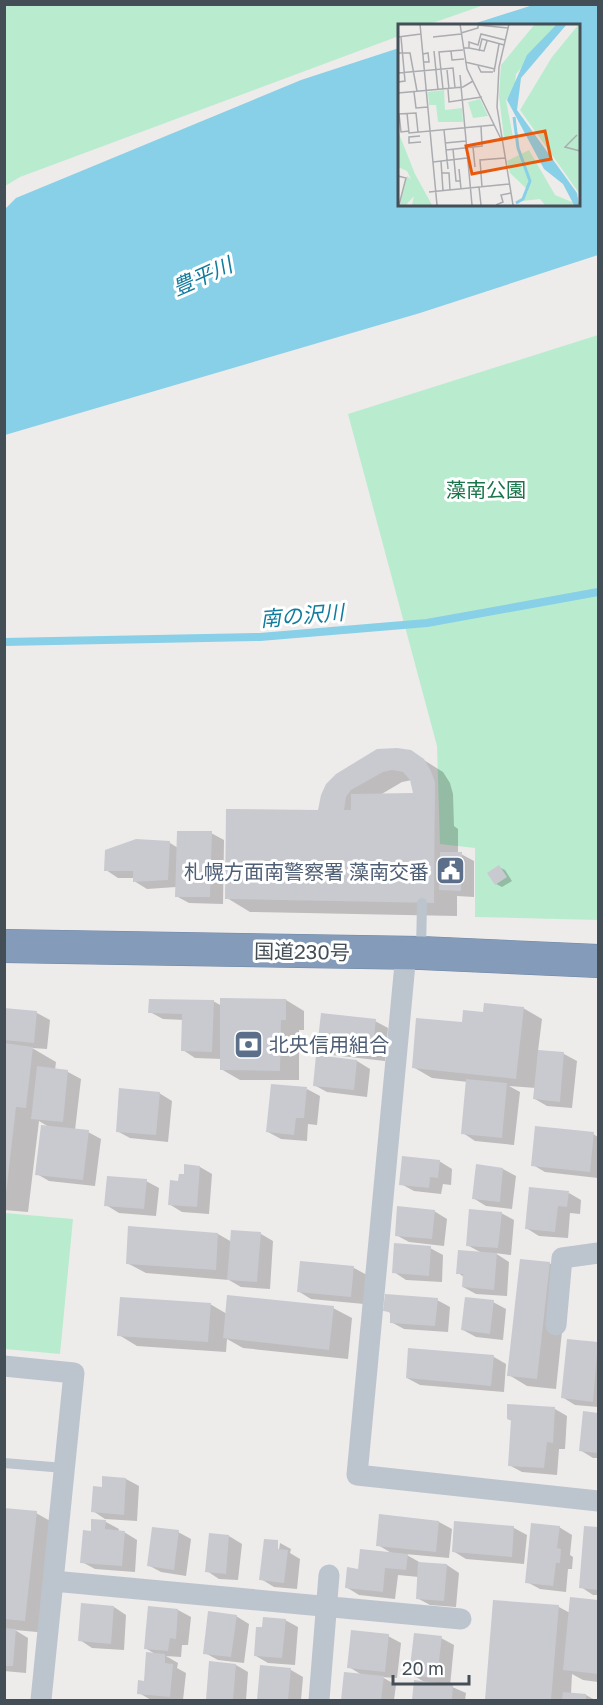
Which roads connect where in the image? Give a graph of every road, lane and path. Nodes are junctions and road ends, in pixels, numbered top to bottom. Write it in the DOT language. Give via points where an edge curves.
graph roads {
  1 [pos="422,903"];
  2 [pos="4,946"];
  3 [pos="413,953"];
  4 [pos="598,961"];
  5 [pos="598,1253"];
  6 [pos="556,1325"];
  7 [pos="4,1366"];
  8 [pos="4,1463"];
  9 [pos="64,1468"];
  10 [pos="598,1502"];
  11 [pos="329,1575"];
  12 [pos="53,1581"];
  13 [pos="326,1607"];
  14 [pos="461,1619"];
  15 [pos="41,1701"];
  16 [pos="319,1701"];
  1 -- 3 [label="lane"];
  2 -- 3 [label="highway, 国道230号"];
  3 -- 4 [label="highway, 国道230号"];
  3 -- 10 [label="street" via="357,1475"];
  5 -- 6 [label="street" via="562,1258"];
  7 -- 9 [label="street" via="74,1373"];
  8 -- 9 [label="lane"];
  9 -- 12 [label="street"];
  11 -- 13 [label="street"];
  12 -- 13 [label="street"];
  12 -- 15 [label="street"];
  13 -- 14 [label="street"];
  13 -- 16 [label="street"];
}
